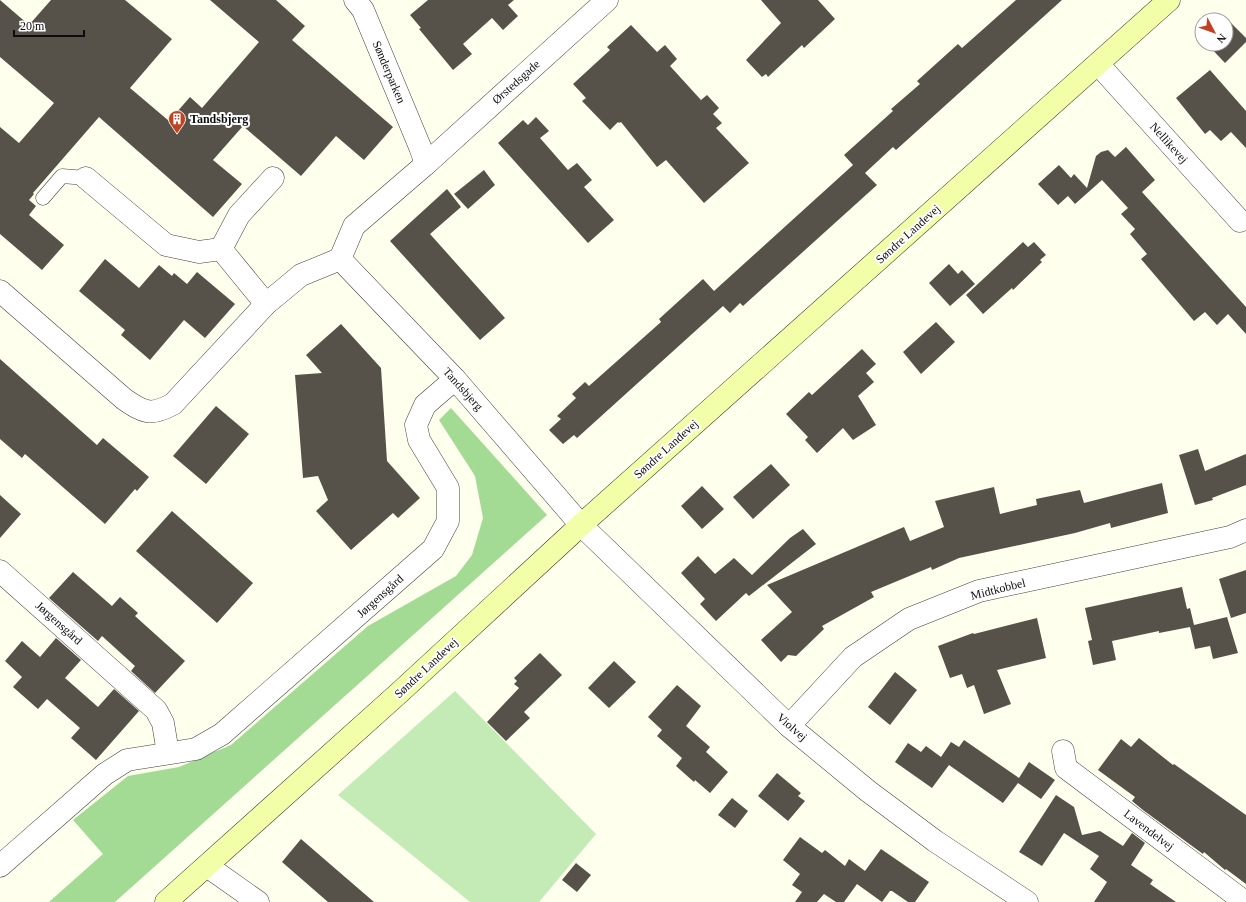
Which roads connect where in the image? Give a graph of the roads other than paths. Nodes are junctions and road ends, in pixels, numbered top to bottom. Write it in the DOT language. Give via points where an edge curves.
graph roads {
  1 [pos="355,0"];
  2 [pos="607,0"];
  3 [pos="1169,0"];
  4 [pos="1098,64"];
  5 [pos="423,155"];
  6 [pos="86,178"];
  7 [pos="273,178"];
  8 [pos="43,198"];
  9 [pos="1240,221"];
  10 [pos="221,249"];
  11 [pos="340,259"];
  12 [pos="0,291"];
  13 [pos="266,304"];
  14 [pos="456,379"];
  15 [pos="581,525"];
  16 [pos="1246,530"];
  17 [pos="0,571"];
  18 [pos="789,726"];
  19 [pos="1063,751"];
  20 [pos="168,753"];
  21 [pos="0,866"];
  22 [pos="207,866"];
  23 [pos="166,902"];
  24 [pos="258,902"];
  25 [pos="1027,902"];
  26 [pos="1245,902"];
  1 -- 5 [label="street, Sønderparken" via="363,10"];
  2 -- 5 [label="street, Ørstedsgade"];
  3 -- 4 [label="street, Søndre Landevej"];
  4 -- 9 [label="street, Nellikevej"];
  4 -- 15 [label="street, Søndre Landevej"];
  5 -- 11 [label="street" via="354,226"];
  6 -- 8 [label="lane" via="62,176"];
  6 -- 10 [label="street" via="166,245 199,252"];
  7 -- 10 [label="street" via="239,214"];
  10 -- 13 [label="street"];
  11 -- 13 [label="street" via="301,275"];
  11 -- 14 [label="street, Tandsbjerg"];
  12 -- 13 [label="street" via="124,399 140,410 158,412 173,404"];
  14 -- 15 [label="street, Tandsbjerg"];
  14 -- 20 [label="street, Jørgensgård" via="425,405 416,425 419,440 448,488 448,520 433,549 222,734 196,749"];
  15 -- 18 [label="street, Violvej"];
  15 -- 22 [label="street, Søndre Landevej"];
  16 -- 18 [label="street, Midtkobbel" via="1230,537 979,591 909,619 853,657"];
  17 -- 20 [label="street, Jørgensgård" via="156,710 163,723"];
  18 -- 25 [label="street, Violvej" via="868,791 935,841"];
  19 -- 26 [label="street, Lavendelvej" via="1066,768"];
  20 -- 21 [label="street, Jørgensgård" via="127,760 105,774"];
  22 -- 23 [label="street, Søndre Landevej"];
  22 -- 24 [label="street"];
}
